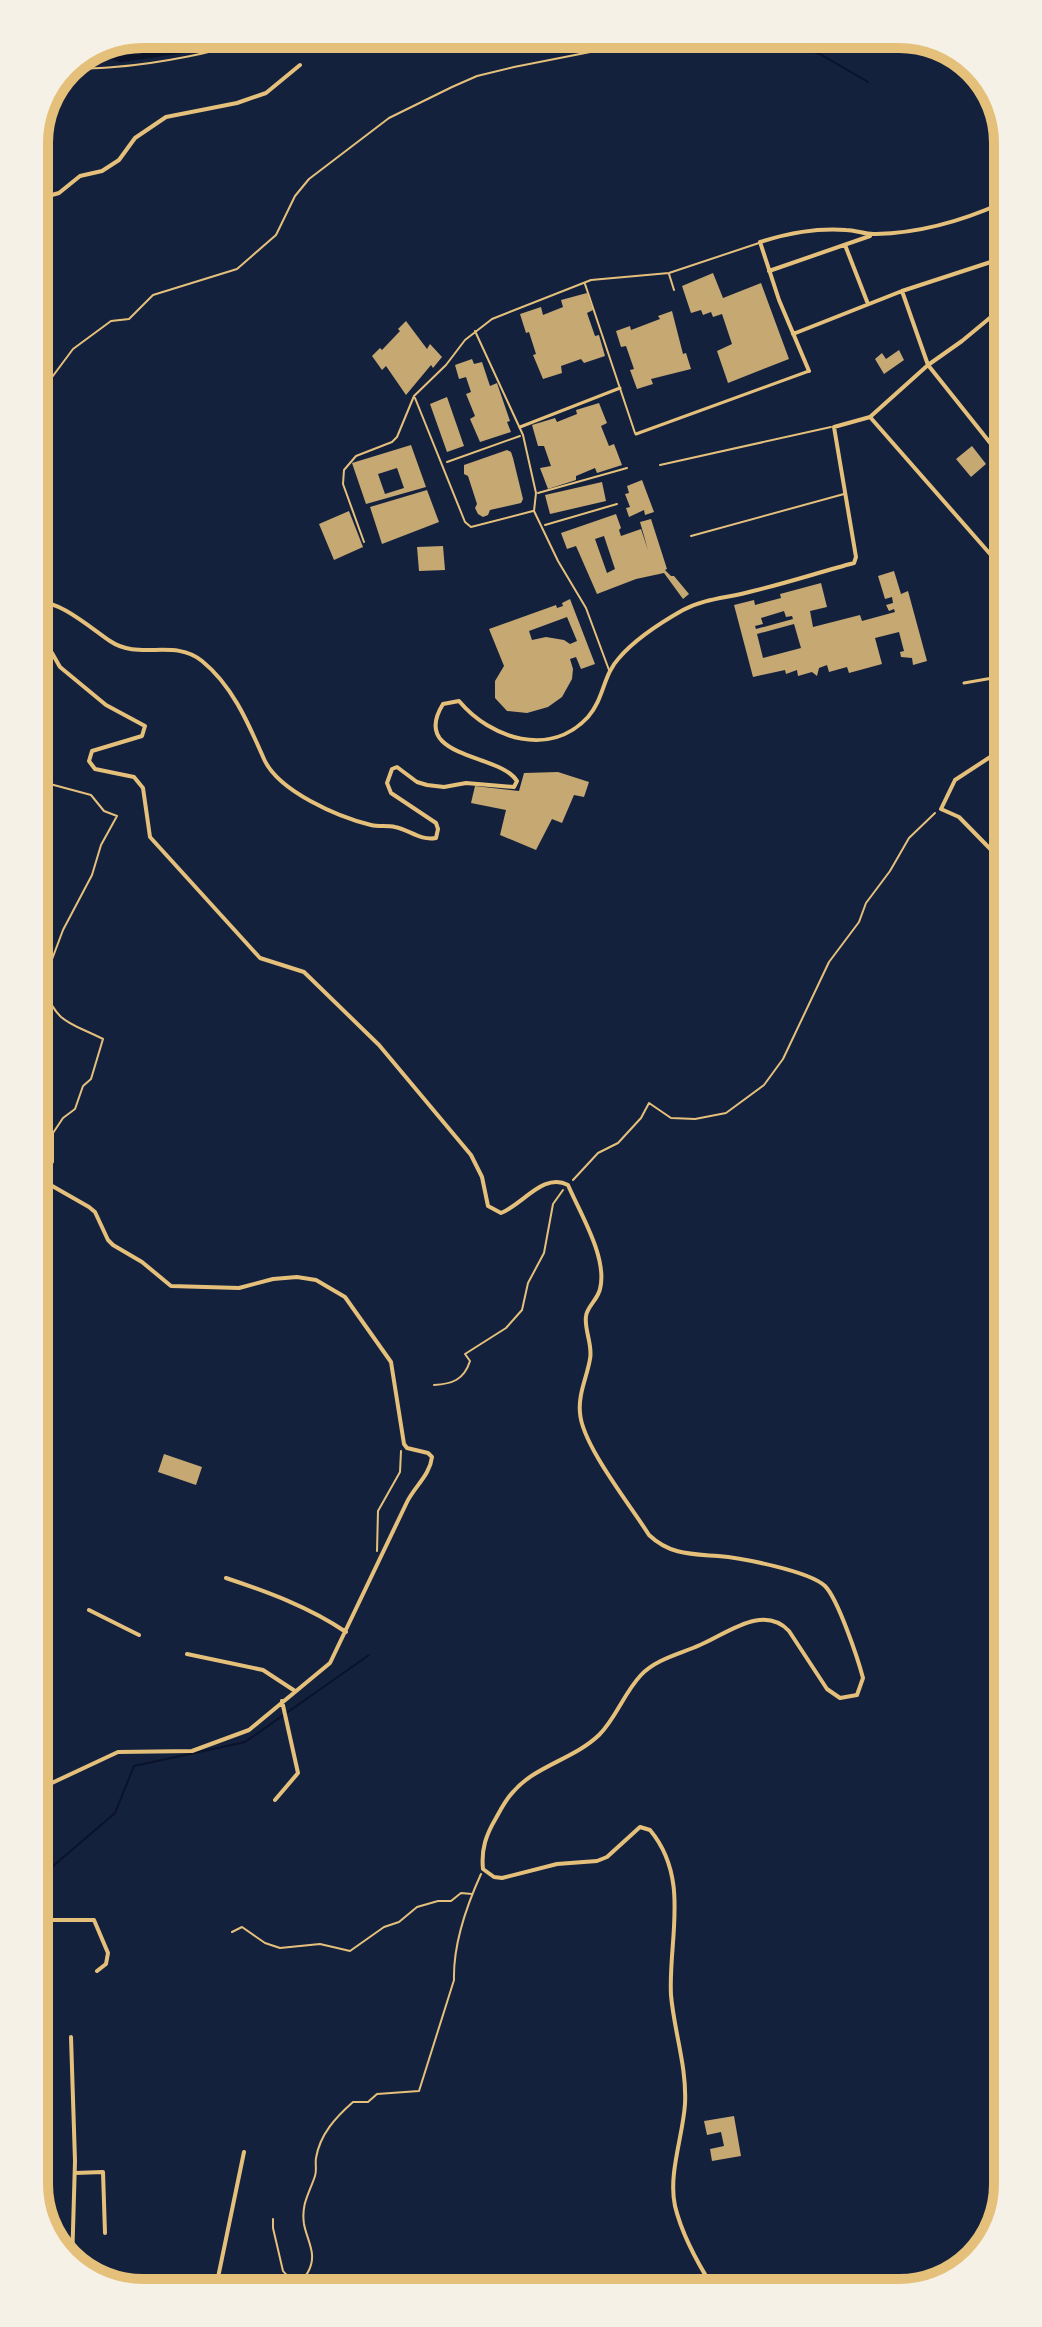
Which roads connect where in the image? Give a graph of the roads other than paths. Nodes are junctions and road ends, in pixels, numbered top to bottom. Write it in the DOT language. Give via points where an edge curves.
graph roads {
  1 [pos="300,65"];
  2 [pos="48,196"];
  3 [pos="994,207"];
  4 [pos="873,235"];
  5 [pos="760,242"];
  6 [pos="845,245"];
  7 [pos="994,261"];
  8 [pos="769,271"];
  9 [pos="669,273"];
  10 [pos="585,283"];
  11 [pos="674,290"];
  12 [pos="902,291"];
  13 [pos="868,304"];
  14 [pos="994,314"];
  15 [pos="475,330"];
  16 [pos="793,334"];
  17 [pos="928,365"];
  18 [pos="809,371"];
  19 [pos="620,388"];
  20 [pos="414,396"];
  21 [pos="870,417"];
  22 [pos="520,427"];
  23 [pos="834,427"];
  24 [pos="636,434"];
  25 [pos="994,448"];
  26 [pos="660,465"];
  27 [pos="627,468"];
  28 [pos="536,493"];
  29 [pos="845,494"];
  30 [pos="534,511"];
  31 [pos="691,536"];
  32 [pos="364,542"];
  33 [pos="994,558"];
  34 [pos="48,603"];
  35 [pos="48,646"];
  36 [pos="609,670"];
  37 [pos="994,678"];
  38 [pos="964,683"];
  39 [pos="994,755"];
  40 [pos="994,853"];
  41 [pos="48,1184"];
  42 [pos="226,1578"];
  43 [pos="89,1610"];
  44 [pos="346,1632"];
  45 [pos="139,1635"];
  46 [pos="187,1654"];
  47 [pos="295,1691"];
  48 [pos="282,1701"];
  49 [pos="48,1785"];
  50 [pos="275,1800"];
  51 [pos="48,1920"];
  52 [pos="97,1971"];
  53 [pos="71,2037"];
  54 [pos="244,2152"];
  55 [pos="75,2173"];
  56 [pos="105,2233"];
  57 [pos="73,2247"];
  58 [pos="218,2279"];
  59 [pos="709,2279"];
  1 -- 2 [label="street" via="266,93 166,117 135,138 119,160"];
  3 -- 4 [label="street" via="928,229"];
  4 -- 5 [label="street" via="805,230"];
  4 -- 6 [label="street"];
  5 -- 8 [label="street"];
  5 -- 9 [label="lane"];
  6 -- 8 [label="street"];
  6 -- 13 [label="street"];
  7 -- 12 [label="street"];
  8 -- 16 [label="street"];
  9 -- 10 [label="lane"];
  9 -- 11 [label="lane"];
  10 -- 15 [label="lane"];
  10 -- 19 [label="lane"];
  12 -- 13 [label="street"];
  12 -- 17 [label="street"];
  13 -- 16 [label="street"];
  14 -- 17 [label="street"];
  15 -- 20 [label="lane"];
  15 -- 22 [label="lane"];
  16 -- 18 [label="street"];
  17 -- 21 [label="street"];
  17 -- 25 [label="street"];
  18 -- 24 [label="street"];
  19 -- 22 [label="street"];
  19 -- 24 [label="lane"];
  20 -- 30 [label="lane" via="465,522 471,527"];
  20 -- 32 [label="lane" via="397,437 356,456 344,470 343,484"];
  21 -- 23 [label="street"];
  21 -- 33 [label="street"];
  22 -- 28 [label="lane"];
  23 -- 26 [label="lane"];
  23 -- 29 [label="street"];
  27 -- 28 [label="lane"];
  28 -- 30 [label="lane"];
  29 -- 31 [label="lane"];
  29 -- 36 [label="street" via="854,563 698,602 651,629"];
  30 -- 36 [label="lane" via="586,608"];
  34 -- 36 [label="street" via="123,648 168,648 201,660 244,714 278,779 322,808 427,840 436,838 436,823 391,793 387,783 392,769 397,767 417,782 444,787 514,787 517,781 503,767 447,746 438,734 436,716 443,704 459,701 500,735 546,739 570,731 588,717"];
  35 -- 59 [label="street" via="60,667 106,705 145,726 142,736 92,751 89,761 95,769 134,777 143,788 150,837 260,958 304,972 379,1045 471,1155 488,1206 501,1213 546,1182 568,1185 599,1263 600,1289 586,1315 591,1356 580,1413 594,1449 649,1535 660,1545 697,1556 801,1573 819,1581 835,1603 862,1673 857,1695 832,1694 789,1631 776,1622 742,1624 664,1659 638,1677 600,1734 513,1791 483,1849 483,1869 502,1878 557,1864 597,1861 636,1829 645,1827 654,1835 672,1881 676,1914 671,1998 685,2101 675,2207"];
  37 -- 38 [label="street"];
  39 -- 40 [label="street" via="955,780 941,809 959,817"];
  41 -- 44 [label="street" via="89,1207 113,1245 171,1286 239,1288 273,1279 316,1280 345,1297 387,1354 404,1444 428,1453 432,1462 407,1502"];
  42 -- 44 [label="street" via="311,1611"];
  43 -- 45 [label="street"];
  44 -- 47 [label="street" via="330,1663"];
  46 -- 47 [label="street" via="263,1670"];
  47 -- 48 [label="street"];
  48 -- 49 [label="street" via="249,1730 221,1742 192,1751 118,1752"];
  48 -- 50 [label="street" via="298,1773"];
  51 -- 52 [label="street" via="94,1920 108,1953 106,1964"];
  53 -- 55 [label="street"];
  54 -- 58 [label="street"];
  55 -- 56 [label="street" via="103,2172"];
  55 -- 57 [label="street"];
}
